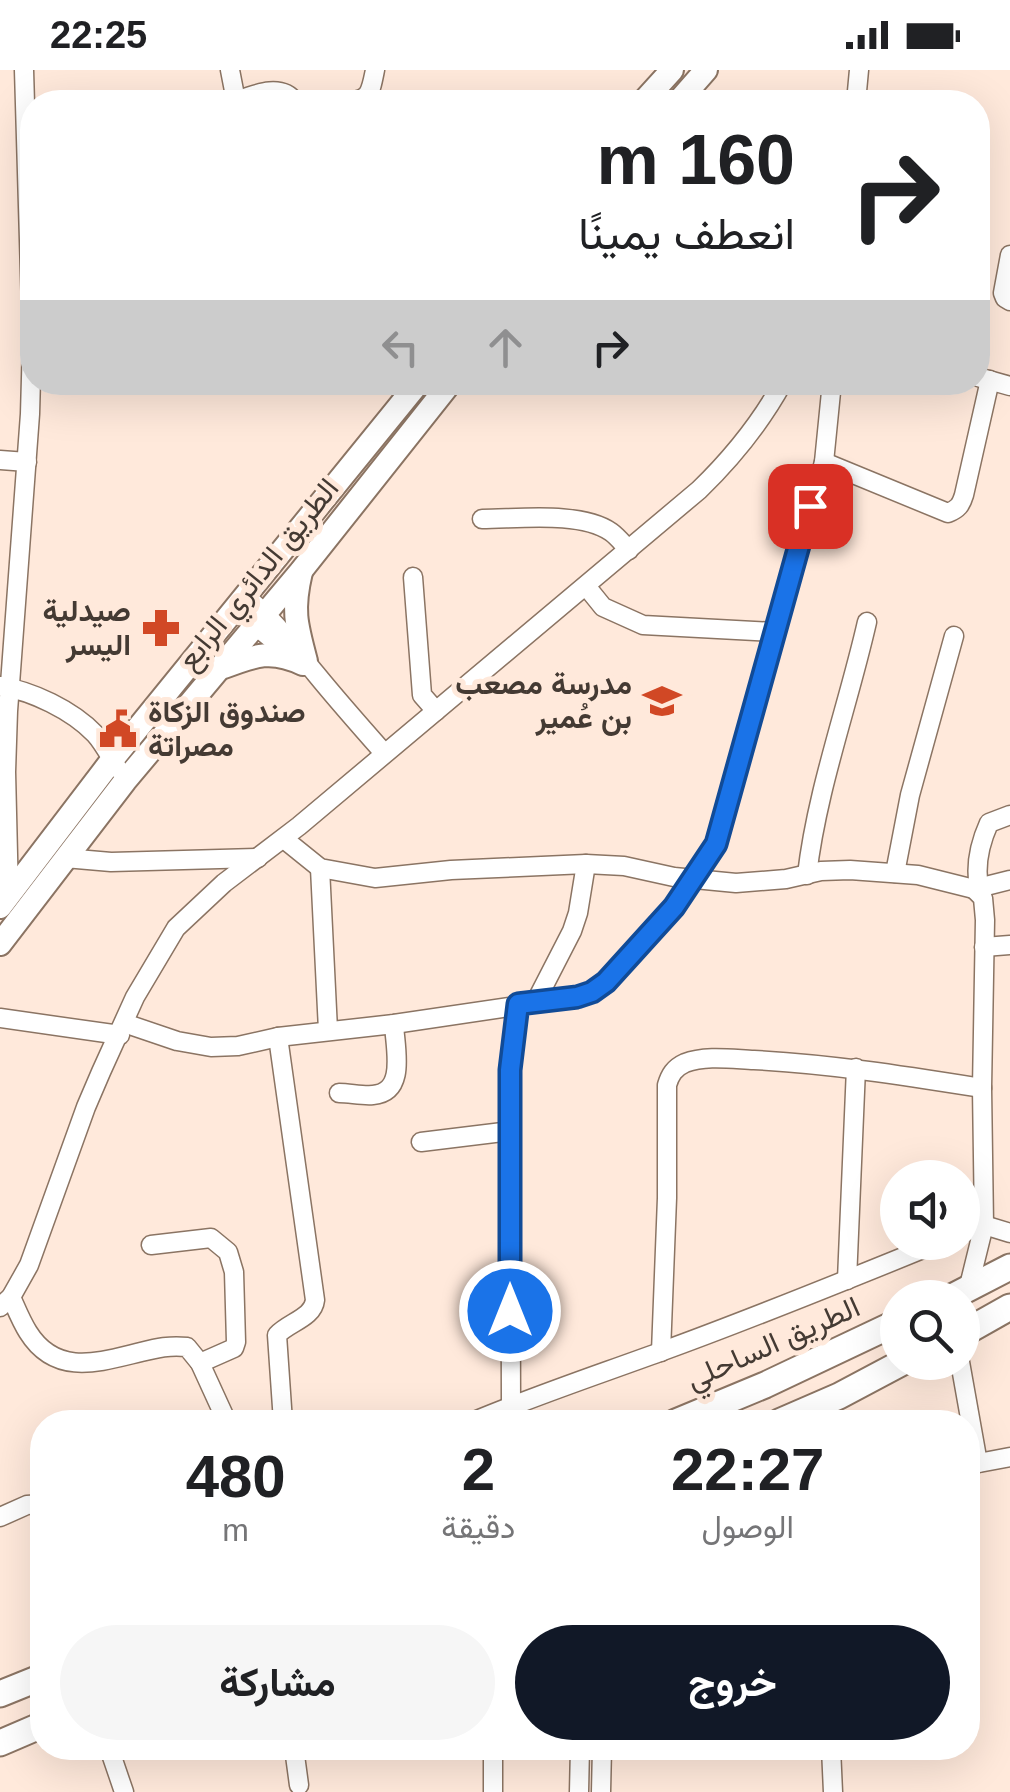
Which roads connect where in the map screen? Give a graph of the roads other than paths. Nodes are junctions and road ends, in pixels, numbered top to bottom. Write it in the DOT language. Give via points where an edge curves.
graph roads {
  1 [pos="672,70"];
  2 [pos="706,70"];
  3 [pos="654,90"];
  4 [pos="688,90"];
  5 [pos="1010,255"];
  6 [pos="1010,301"];
  7 [pos="30,395"];
  8 [pos="410,395"];
  9 [pos="442,395"];
  10 [pos="776,395"];
  11 [pos="831,395"];
  12 [pos="981,395"];
  13 [pos="0,460"];
  14 [pos="27,462"];
  15 [pos="824,462"];
  16 [pos="482,519"];
  17 [pos="629,550"];
  18 [pos="301,571"];
  19 [pos="413,577"];
  20 [pos="586,586"];
  21 [pos="241,604"];
  22 [pos="260,620"];
  23 [pos="868,622"];
  24 [pos="775,632"];
  25 [pos="954,636"];
  26 [pos="307,665"];
  27 [pos="221,668"];
  28 [pos="6,686"];
  29 [pos="436,711"];
  30 [pos="384,753"];
  31 [pos="112,760"];
  32 [pos="125,781"];
  33 [pos="1010,815"];
  34 [pos="284,839"];
  35 [pos="65,858"];
  36 [pos="258,858"];
  37 [pos="586,864"];
  38 [pos="320,868"];
  39 [pos="895,872"];
  40 [pos="807,875"];
  41 [pos="692,880"];
  42 [pos="1010,880"];
  43 [pos="976,888"];
  44 [pos="5,901"];
  45 [pos="0,944"];
  46 [pos="1010,945"];
  47 [pos="984,947"];
  48 [pos="527,1004"];
  49 [pos="0,1018"];
  50 [pos="394,1024"];
  51 [pos="122,1029"];
  52 [pos="328,1030"];
  53 [pos="278,1037"];
  54 [pos="856,1068"];
  55 [pos="982,1088"];
  56 [pos="339,1093"];
  57 [pos="511,1131"];
  58 [pos="421,1142"];
  59 [pos="984,1224"];
  60 [pos="980,1226"];
  61 [pos="1010,1233"];
  62 [pos="151,1246"];
  63 [pos="896,1260"];
  64 [pos="1010,1267"];
  65 [pos="847,1280"];
  66 [pos="964,1280"];
  67 [pos="980,1283"];
  68 [pos="6,1302"];
  69 [pos="1010,1308"];
  70 [pos="980,1324"];
  71 [pos="880,1331"];
  72 [pos="662,1352"];
  73 [pos="200,1363"];
  74 [pos="880,1374"];
  75 [pos="962,1380"];
  76 [pos="222,1410"];
  77 [pos="283,1410"];
  78 [pos="512,1410"];
  79 [pos="522,1410"];
  80 [pos="705,1410"];
  81 [pos="807,1410"];
  82 [pos="966,1410"];
  83 [pos="1010,1457"];
  84 [pos="980,1463"];
  85 [pos="30,1505"];
  86 [pos="0,1516"];
  87 [pos="30,1682"];
  88 [pos="0,1694"];
  89 [pos="30,1730"];
  90 [pos="0,1743"];
  91 [pos="113,1760"];
  92 [pos="296,1760"];
  93 [pos="493,1760"];
  94 [pos="580,1760"];
  95 [pos="602,1760"];
  96 [pos="831,1760"];
  97 [pos="299,1784"];
  98 [pos="124,1792"];
  99 [pos="493,1792"];
  100 [pos="580,1792"];
  101 [pos="601,1792"];
  102 [pos="832,1792"];
  1 -- 3 [label="main road"];
  2 -- 4 [label="main road"];
  5 -- 6 [label="street" via="1003,293"];
  7 -- 14 [label="street"];
  8 -- 21 [label="main road, الطريق الدائري الرابع"];
  9 -- 18 [label="main road, الطريق الدائري الرابع"];
  10 -- 17 [label="street" via="731,458"];
  11 -- 15 [label="street"];
  12 -- 15 [label="street" via="956,510 948,513"];
  13 -- 14 [label="street"];
  14 -- 28 [label="street"];
  15 -- 24 [label="street"];
  16 -- 17 [label="street" via="592,524"];
  17 -- 20 [label="street"];
  18 -- 22 [label="main road, الطريق الدائري الرابع"];
  18 -- 26 [label="main road" via="294,613"];
  19 -- 29 [label="street" via="422,695"];
  20 -- 24 [label="street" via="603,607 644,625"];
  20 -- 29 [label="street"];
  21 -- 22 [label="street"];
  21 -- 31 [label="main road, الطريق الدائري الرابع"];
  22 -- 26 [label="street"];
  22 -- 27 [label="main road, الطريق الدائري الرابع"];
  23 -- 40 [label="street" via="821,795"];
  24 -- 41 [label="street" via="716,844"];
  25 -- 39 [label="street"];
  26 -- 27 [label="main road" via="279,654"];
  26 -- 30 [label="street"];
  27 -- 32 [label="main road, الطريق الدائري الرابع"];
  28 -- 31 [label="street" via="72,716"];
  28 -- 44 [label="street"];
  29 -- 30 [label="street"];
  30 -- 34 [label="street"];
  31 -- 32 [label="street"];
  31 -- 44 [label="main road, الطريق الدائري الرابع"];
  32 -- 35 [label="main road, الطريق الدائري الرابع"];
  33 -- 43 [label="street" via="989,824"];
  34 -- 36 [label="street"];
  34 -- 38 [label="street"];
  35 -- 36 [label="street"];
  35 -- 45 [label="main road, الطريق الدائري الرابع"];
  36 -- 51 [label="street" via="176,928"];
  37 -- 38 [label="street" via="375,878"];
  37 -- 41 [label="street"];
  37 -- 48 [label="street" via="572,931"];
  38 -- 52 [label="street"];
  39 -- 40 [label="street"];
  39 -- 43 [label="street"];
  40 -- 41 [label="street"];
  41 -- 48 [label="street" via="606,982 592,992"];
  42 -- 43 [label="street"];
  43 -- 47 [label="street" via="983,898"];
  46 -- 47 [label="street"];
  47 -- 55 [label="street"];
  48 -- 50 [label="street"];
  48 -- 57 [label="street" via="510,1070"];
  49 -- 51 [label="street"];
  50 -- 52 [label="street"];
  50 -- 56 [label="street" via="396,1081 390,1090"];
  51 -- 53 [label="street" via="210,1046"];
  51 -- 68 [label="street" via="29,1265"];
  52 -- 53 [label="street"];
  53 -- 77 [label="street" via="315,1300 312,1311 278,1335"];
  54 -- 55 [label="street"];
  54 -- 65 [label="street"];
  54 -- 72 [label="street" via="699,1060 670,1073"];
  55 -- 59 [label="street"];
  57 -- 58 [label="street"];
  57 -- 78 [label="street"];
  59 -- 60 [label="street"];
  59 -- 61 [label="street"];
  59 -- 66 [label="street"];
  62 -- 73 [label="street" via="211,1238 228,1252 236,1342"];
  63 -- 65 [label="street"];
  64 -- 67 [label="highway"];
  65 -- 72 [label="street"];
  68 -- 73 [label="street" via="52,1357 81,1363 174,1345 187,1347"];
  69 -- 70 [label="highway"];
  71 -- 80 [label="highway, الطريق الساحلي"];
  72 -- 79 [label="street"];
  73 -- 76 [label="street"];
  74 -- 81 [label="highway"];
  75 -- 82 [label="street"];
  83 -- 84 [label="street"];
  85 -- 86 [label="street"];
  87 -- 88 [label="highway"];
  89 -- 90 [label="highway"];
  91 -- 98 [label="street"];
  92 -- 97 [label="street"];
  93 -- 99 [label="street"];
  94 -- 100 [label="street"];
  95 -- 101 [label="street"];
  96 -- 102 [label="street"];
}
